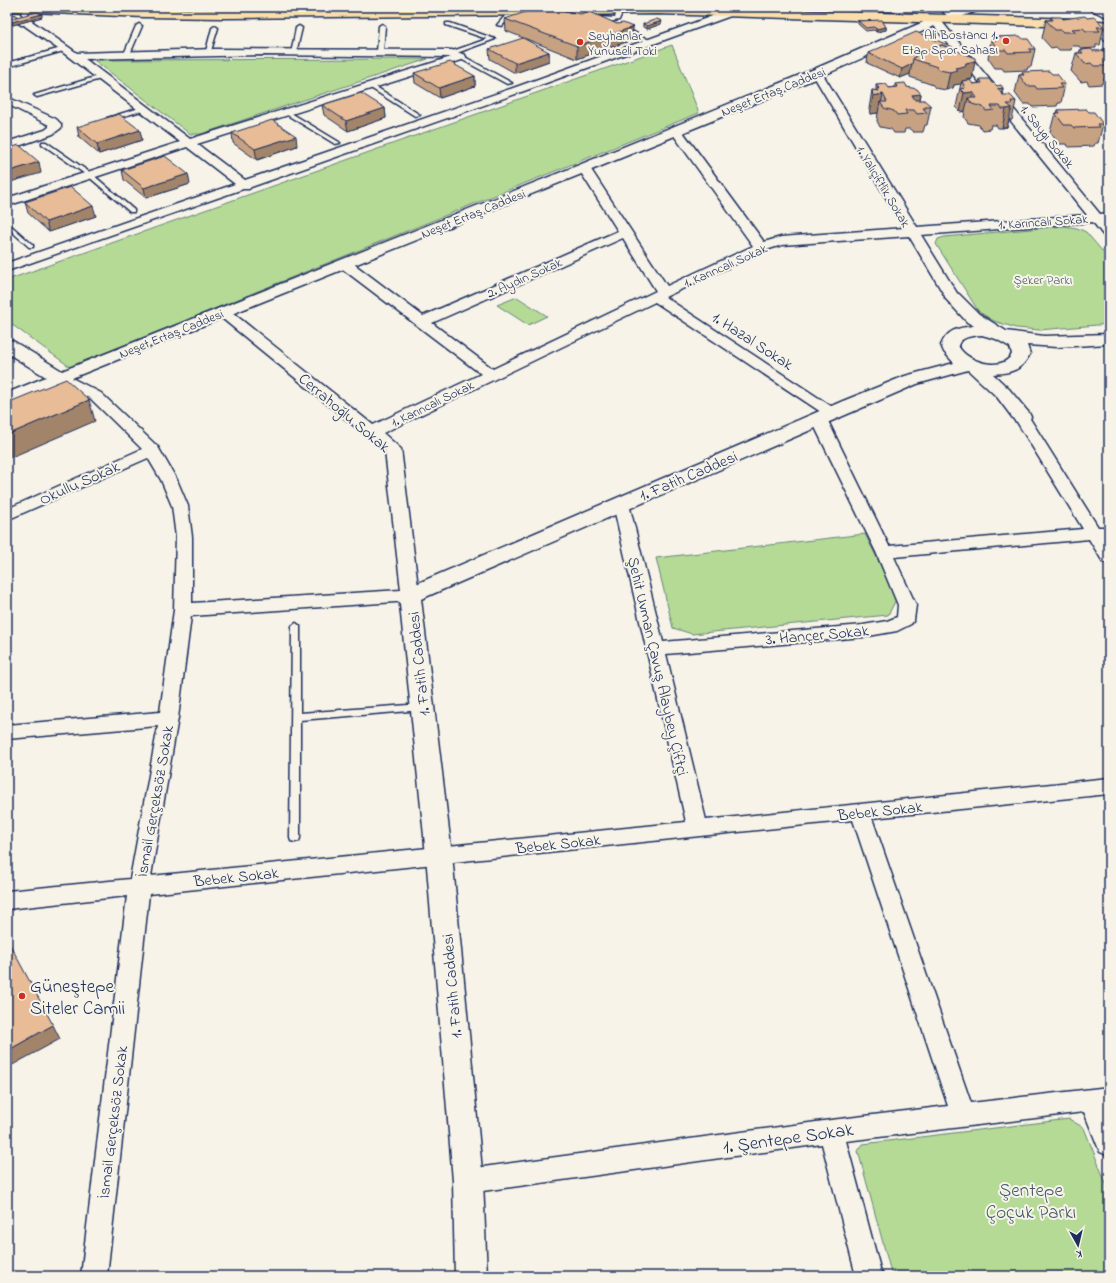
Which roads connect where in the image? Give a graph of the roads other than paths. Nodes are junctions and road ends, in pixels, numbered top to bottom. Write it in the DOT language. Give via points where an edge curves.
graph roads {
  1 [pos="7,7"];
  2 [pos="809,7"];
  3 [pos="943,7"];
  4 [pos="978,7"];
  5 [pos="1093,7"];
  6 [pos="30,8"];
  7 [pos="470,9"];
  8 [pos="620,10"];
  9 [pos="677,10"];
  10 [pos="579,12"];
  11 [pos="732,12"];
  12 [pos="7,13"];
  13 [pos="506,14"];
  14 [pos="596,14"];
  15 [pos="1109,14"];
  16 [pos="954,16"];
  17 [pos="609,20"];
  18 [pos="935,20"];
  19 [pos="29,24"];
  20 [pos="448,24"];
  21 [pos="1105,24"];
  22 [pos="500,25"];
  23 [pos="139,26"];
  24 [pos="382,26"];
  25 [pos="694,26"];
  26 [pos="216,28"];
  27 [pos="299,28"];
  28 [pos="1109,38"];
  29 [pos="650,42"];
  30 [pos="380,52"];
  31 [pos="70,53"];
  32 [pos="293,53"];
  33 [pos="127,54"];
  34 [pos="207,54"];
  35 [pos="457,55"];
  36 [pos="7,65"];
  37 [pos="817,73"];
  38 [pos="102,77"];
  39 [pos="509,83"];
  40 [pos="371,86"];
  41 [pos="37,95"];
  42 [pos="7,100"];
  43 [pos="143,109"];
  44 [pos="286,112"];
  45 [pos="417,115"];
  46 [pos="107,120"];
  47 [pos="676,130"];
  48 [pos="44,143"];
  49 [pos="188,143"];
  50 [pos="337,144"];
  51 [pos="7,146"];
  52 [pos="584,168"];
  53 [pos="90,175"];
  54 [pos="245,186"];
  55 [pos="7,202"];
  56 [pos="132,211"];
  57 [pos="1103,217"];
  58 [pos="7,224"];
  59 [pos="911,231"];
  60 [pos="626,232"];
  61 [pos="1109,233"];
  62 [pos="31,246"];
  63 [pos="761,247"];
  64 [pos="346,264"];
  65 [pos="7,267"];
  66 [pos="659,294"];
  67 [pos="953,298"];
  68 [pos="223,312"];
  69 [pos="422,322"];
  70 [pos="1002,335"];
  71 [pos="1109,339"];
  72 [pos="954,341"];
  73 [pos="1070,342"];
  74 [pos="7,345"];
  75 [pos="1017,361"];
  76 [pos="972,366"];
  77 [pos="492,374"];
  78 [pos="59,377"];
  79 [pos="911,380"];
  80 [pos="7,399"];
  81 [pos="825,416"];
  82 [pos="1022,417"];
  83 [pos="372,432"];
  84 [pos="152,450"];
  85 [pos="621,504"];
  86 [pos="7,515"];
  87 [pos="1102,532"];
  88 [pos="884,552"];
  89 [pos="1109,558"];
  90 [pos="410,595"];
  91 [pos="183,610"];
  92 [pos="296,626"];
  93 [pos="655,649"];
  94 [pos="422,707"];
  95 [pos="296,717"];
  96 [pos="169,718"];
  97 [pos="7,732"];
  98 [pos="1109,786"];
  99 [pos="860,812"];
  100 [pos="698,828"];
  101 [pos="295,838"];
  102 [pos="439,855"];
  103 [pos="139,886"];
  104 [pos="7,900"];
  105 [pos="1100,1099"];
  106 [pos="964,1115"];
  107 [pos="831,1131"];
  108 [pos="1109,1144"];
  109 [pos="468,1181"];
  110 [pos="94,1276"];
  111 [pos="471,1276"];
  112 [pos="869,1276"];
  1 -- 6 [label="main road"];
  2 -- 16 [label="main road"];
  3 -- 16 [label="street"];
  4 -- 16 [label="street"];
  5 -- 15 [label="street"];
  6 -- 7 [label="main road" via="191,14"];
  6 -- 19 [label="lane" via="24,12 30,20"];
  7 -- 13 [label="main road"];
  8 -- 9 [label="main road"];
  8 -- 14 [label="main road"];
  8 -- 17 [label="lane" via="617,19"];
  9 -- 11 [label="main road"];
  9 -- 25 [label="street" via="695,17"];
  10 -- 13 [label="lane"];
  10 -- 14 [label="main road"];
  11 -- 18 [label="main road"];
  11 -- 25 [label="street"];
  12 -- 19 [label="lane" via="23,24"];
  13 -- 14 [label="main road" via="565,10"];
  13 -- 22 [label="lane"];
  14 -- 17 [label="lane"];
  16 -- 21 [label="main road"];
  17 -- 29 [label="lane"];
  18 -- 21 [label="main road"];
  18 -- 37 [label="street, Neşet Ertaş Caddesi"];
  18 -- 57 [label="street, 1. Saygı Sokak"];
  19 -- 31 [label="street"];
  20 -- 35 [label="lane" via="492,39"];
  21 -- 28 [label="street"];
  23 -- 33 [label="lane"];
  24 -- 30 [label="lane"];
  25 -- 29 [label="street"];
  26 -- 34 [label="lane"];
  27 -- 32 [label="lane"];
  29 -- 54 [label="street"];
  30 -- 32 [label="street"];
  30 -- 35 [label="street"];
  31 -- 33 [label="street"];
  31 -- 36 [label="lane"];
  31 -- 38 [label="street"];
  32 -- 34 [label="street"];
  33 -- 34 [label="street"];
  35 -- 39 [label="lane"];
  35 -- 40 [label="street"];
  37 -- 47 [label="street, Neşet Ertaş Caddesi"];
  37 -- 59 [label="street, 1. Yalıçiftlik Sokak"];
  38 -- 41 [label="lane"];
  38 -- 43 [label="street"];
  40 -- 44 [label="street"];
  40 -- 45 [label="lane"];
  42 -- 51 [label="street" via="55,124 55,128 49,132"];
  43 -- 46 [label="lane"];
  43 -- 49 [label="street"];
  44 -- 49 [label="street"];
  44 -- 50 [label="lane"];
  47 -- 52 [label="street, Neşet Ertaş Caddesi"];
  47 -- 63 [label="street"];
  48 -- 53 [label="lane"];
  49 -- 53 [label="street"];
  49 -- 54 [label="street"];
  52 -- 60 [label="street"];
  52 -- 64 [label="street, Neşet Ertaş Caddesi"];
  53 -- 55 [label="street"];
  53 -- 56 [label="lane"];
  54 -- 65 [label="street"];
  57 -- 59 [label="street, 1. Karıncalı Sokak"];
  57 -- 61 [label="street, 1. Saygı Sokak"];
  58 -- 62 [label="lane"];
  59 -- 63 [label="street, 1. Karıncalı Sokak" via="781,241"];
  59 -- 67 [label="street, 1. Yalıçiftlik Sokak"];
  60 -- 66 [label="street"];
  60 -- 69 [label="street, 2. Aydın Sokak"];
  63 -- 66 [label="street, 1. Karıncalı Sokak"];
  64 -- 68 [label="street, Neşet Ertaş Caddesi"];
  64 -- 69 [label="street"];
  66 -- 77 [label="street, 1. Karıncalı Sokak"];
  66 -- 81 [label="street, 1. Hazal Sokak"];
  67 -- 70 [label="street" via="973,318"];
  67 -- 72 [label="street" via="958,314"];
  68 -- 78 [label="street, Neşet Ertaş Caddesi"];
  68 -- 83 [label="street, Cerrahoğlu Sokak"];
  69 -- 77 [label="street"];
  70 -- 72 [label="street" via="982,330 965,331"];
  70 -- 73 [label="street" via="1021,340"];
  70 -- 75 [label="street" via="1018,347 1021,353"];
  71 -- 73 [label="street"];
  72 -- 76 [label="street" via="952,354"];
  72 -- 79 [label="street"];
  73 -- 75 [label="street" via="1040,349 1024,355"];
  74 -- 78 [label="street"];
  75 -- 76 [label="street" via="997,369"];
  75 -- 82 [label="street" via="1009,369"];
  76 -- 79 [label="street"];
  76 -- 82 [label="street" via="1003,394"];
  77 -- 83 [label="street, 1. Karıncalı Sokak"];
  78 -- 80 [label="street, Neşet Ertaş Caddesi"];
  78 -- 84 [label="street, İsmail Gerçeksöz Sokak" via="96,396"];
  79 -- 81 [label="street, 1. Fatih Caddesi"];
  81 -- 85 [label="street, 1. Fatih Caddesi"];
  81 -- 88 [label="street, 3. Hançer Sokak"];
  82 -- 87 [label="street"];
  83 -- 90 [label="street, Cerrahoğlu Sokak" via="393,449"];
  84 -- 86 [label="street, Okullu Sokak"];
  84 -- 91 [label="street, İsmail Gerçeksöz Sokak" via="180,506 184,537"];
  85 -- 90 [label="street, 1. Fatih Caddesi"];
  85 -- 93 [label="street, Şehit Uvman Çavuş Alaybey Çiftçi"];
  87 -- 88 [label="street"];
  87 -- 89 [label="street"];
  88 -- 93 [label="street, 3. Hançer Sokak" via="907,605 905,620 891,627"];
  90 -- 91 [label="street"];
  90 -- 94 [label="street, 1. Fatih Caddesi"];
  91 -- 96 [label="street, İsmail Gerçeksöz Sokak"];
  92 -- 95 [label="lane"];
  93 -- 100 [label="street, Şehit Uvman Çavuş Alaybey Çiftçi"];
  94 -- 95 [label="lane"];
  94 -- 102 [label="street, 1. Fatih Caddesi"];
  95 -- 101 [label="lane"];
  96 -- 97 [label="street"];
  96 -- 103 [label="street, İsmail Gerçeksöz Sokak"];
  98 -- 99 [label="street, Bebek Sokak"];
  99 -- 100 [label="street, Bebek Sokak"];
  99 -- 106 [label="street"];
  100 -- 102 [label="street, Bebek Sokak"];
  102 -- 103 [label="street, Bebek Sokak"];
  102 -- 109 [label="street, 1. Fatih Caddesi"];
  103 -- 104 [label="street, Bebek Sokak"];
  103 -- 110 [label="street, İsmail Gerçeksöz Sokak"];
  105 -- 106 [label="street, 1. Şentepe Sokak"];
  105 -- 108 [label="street"];
  106 -- 107 [label="street, 1. Şentepe Sokak"];
  107 -- 109 [label="street, 1. Şentepe Sokak"];
  107 -- 112 [label="street"];
  109 -- 111 [label="street, 1. Fatih Caddesi"];
}
